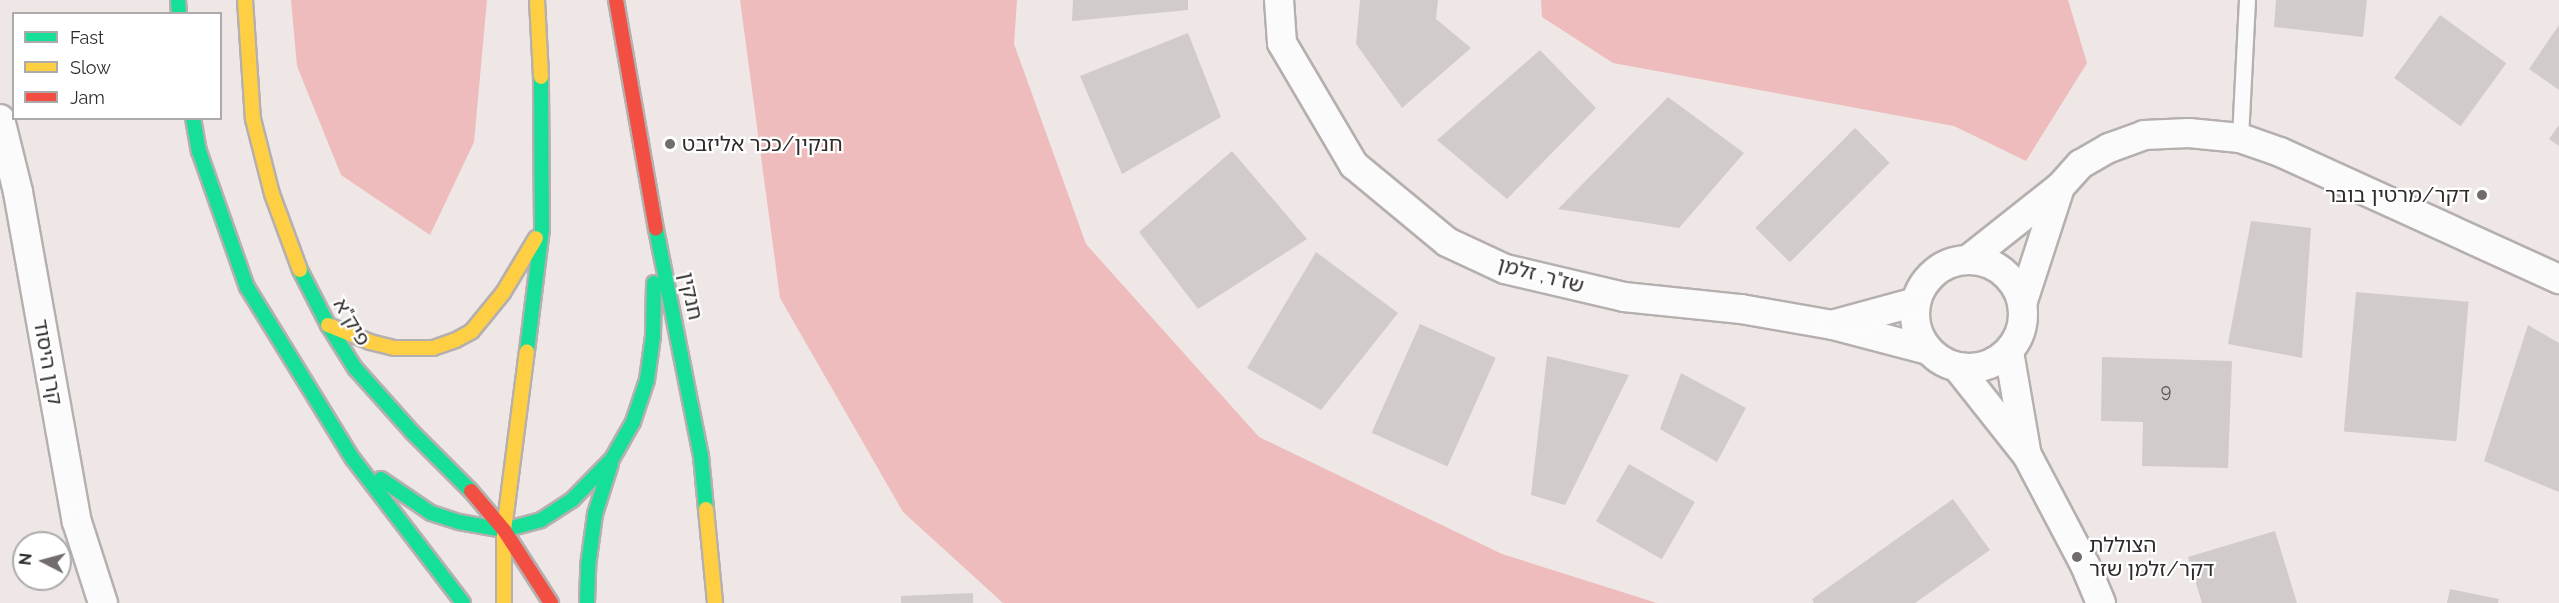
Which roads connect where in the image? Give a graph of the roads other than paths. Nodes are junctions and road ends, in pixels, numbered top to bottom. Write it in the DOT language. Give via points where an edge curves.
graph roads {
  1 [pos="245,0"];
  2 [pos="537,0"];
  3 [pos="616,0"];
  4 [pos="1279,0"];
  5 [pos="2247,0"];
  6 [pos="0,119"];
  7 [pos="193,120"];
  8 [pos="2240,138"];
  9 [pos="2060,187"];
  10 [pos="542,229"];
  11 [pos="656,231"];
  12 [pos="1969,259"];
  13 [pos="2559,279"];
  14 [pos="2023,301"];
  15 [pos="1916,302"];
  16 [pos="328,325"];
  17 [pos="1833,325"];
  18 [pos="1928,350"];
  19 [pos="2009,352"];
  20 [pos="1958,368"];
  21 [pos="2027,455"];
  22 [pos="353,459"];
  23 [pos="612,459"];
  24 [pos="504,530"];
  25 [pos="103,603"];
  26 [pos="463,603"];
  27 [pos="504,603"];
  28 [pos="551,603"];
  29 [pos="587,603"];
  30 [pos="715,603"];
  31 [pos="2101,603"];
  1 -- 16 [label="main road, פיק\"א" via="253,119 272,194 306,285"];
  2 -- 10 [label="main road"];
  3 -- 11 [label="main road, חנקין"];
  4 -- 17 [label="street, שז\"ר, זלמן" via="1282,43 1354,165 1447,242 1505,269 1624,297 1741,309"];
  5 -- 8 [label="lane"];
  6 -- 25 [label="street, קרן היסוד" via="18,192 77,522"];
  7 -- 22 [label="main road" via="199,151 247,288"];
  8 -- 9 [label="street" via="2144,135 2081,164"];
  8 -- 13 [label="street" via="2280,152"];
  9 -- 12 [label="street"];
  9 -- 14 [label="street"];
  10 -- 16 [label="main road" via="503,292 472,331 456,340 433,348 394,348"];
  10 -- 24 [label="main road"];
  11 -- 23 [label="main road" via="653,336 647,380 633,422"];
  11 -- 30 [label="main road, חנקין" via="701,456"];
  12 -- 14 [label="street" via="2003,271"];
  12 -- 15 [label="street" via="1951,262 1935,271"];
  14 -- 19 [label="street" via="2024,319"];
  15 -- 17 [label="street, שז\"ר, זלמן"];
  15 -- 18 [label="street" via="1915,319"];
  16 -- 24 [label="main road, פיק\"א" via="355,368"];
  17 -- 18 [label="street, שז\"ר, זלמן"];
  18 -- 20 [label="street" via="1942,362"];
  19 -- 20 [label="street" via="1994,363"];
  19 -- 21 [label="street"];
  20 -- 21 [label="street"];
  21 -- 31 [label="street"];
  22 -- 24 [label="main road" via="431,513"];
  22 -- 26 [label="main road"];
  23 -- 24 [label="main road" via="572,500 541,520"];
  23 -- 29 [label="main road" via="595,514"];
  24 -- 27 [label="main road"];
  24 -- 28 [label="main road, פיק\"א"];
}
